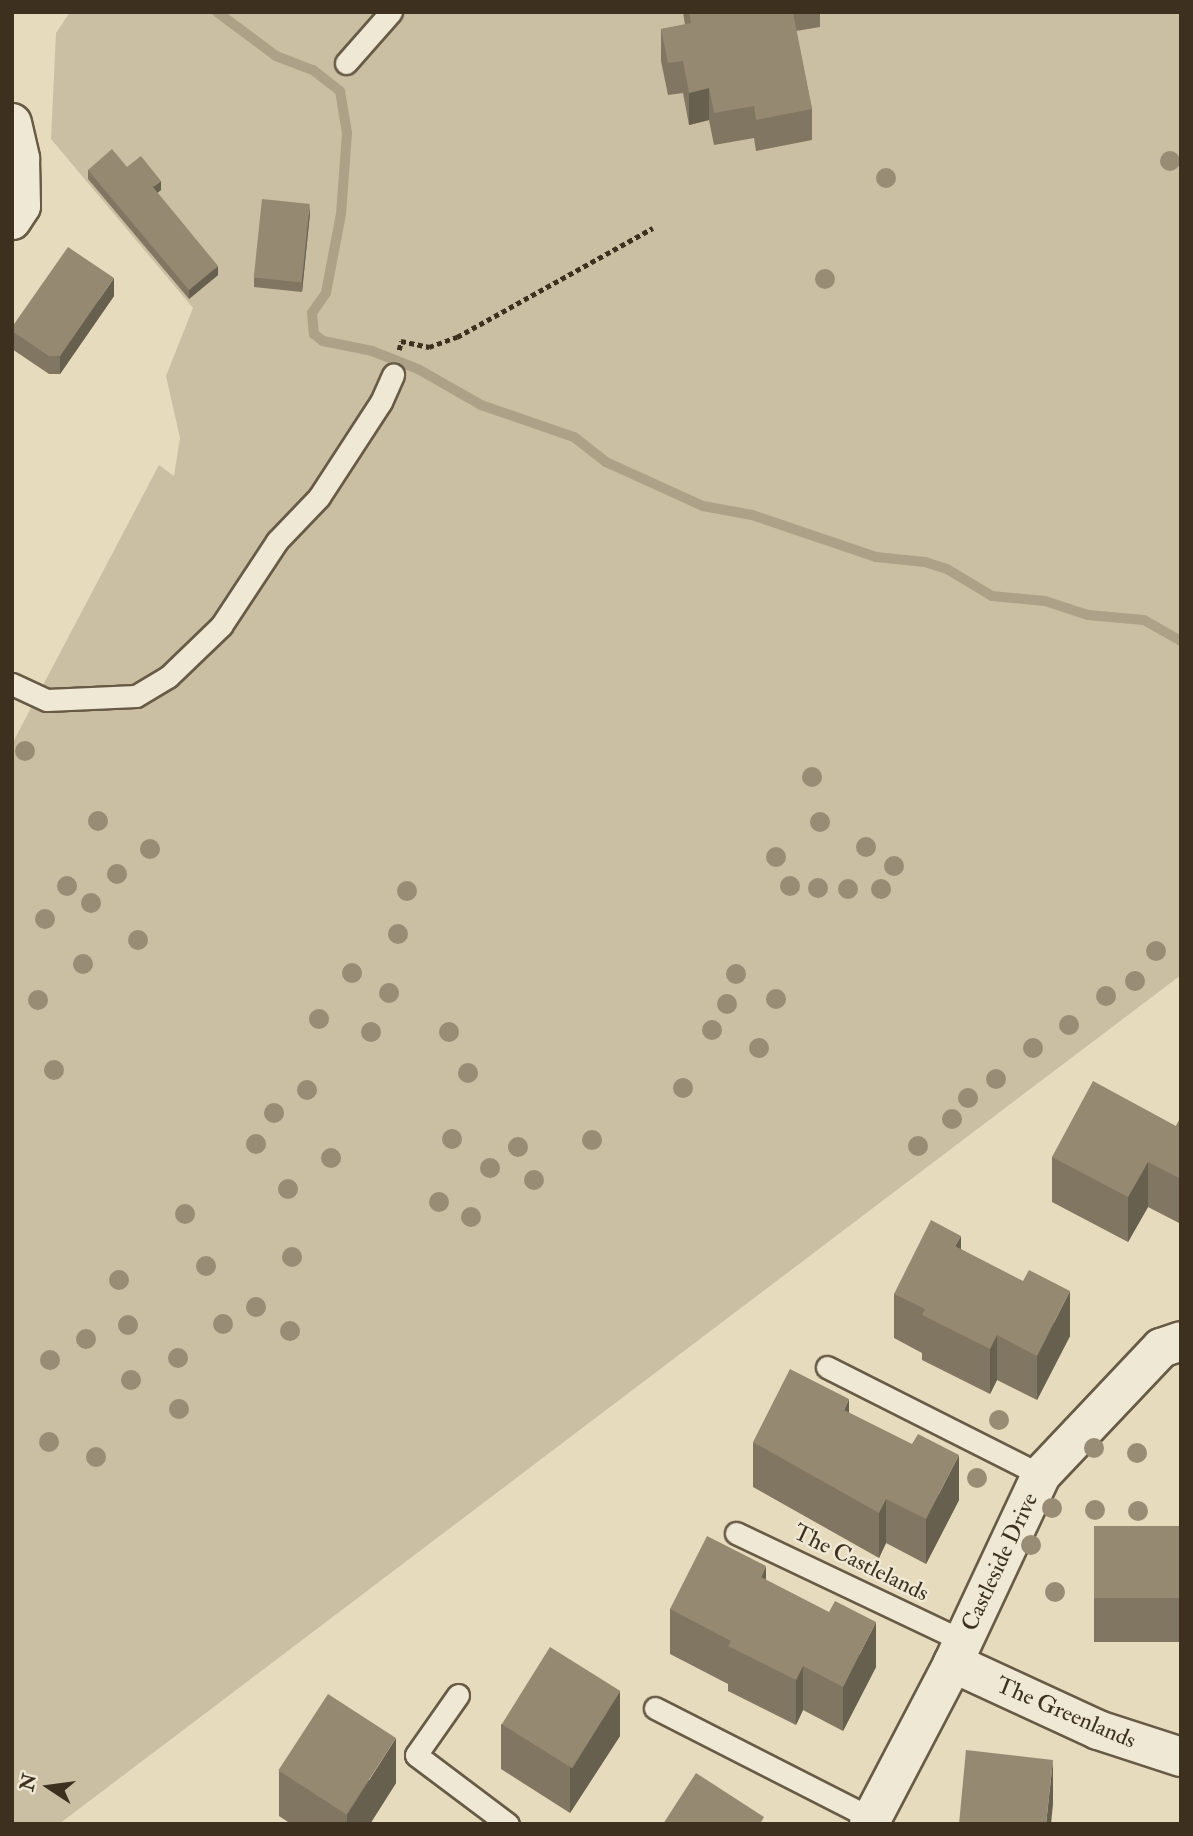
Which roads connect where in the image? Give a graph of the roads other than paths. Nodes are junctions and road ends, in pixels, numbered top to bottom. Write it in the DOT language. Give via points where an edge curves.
graph roads {
  1 [pos="391,12"];
  2 [pos="346,63"];
  3 [pos="12,122"];
  4 [pos="12,220"];
  5 [pos="393,375"];
  6 [pos="12,684"];
  7 [pos="1181,1341"];
  8 [pos="827,1367"];
  9 [pos="1041,1475"];
  10 [pos="736,1533"];
  11 [pos="958,1652"];
  12 [pos="458,1695"];
  13 [pos="655,1709"];
  14 [pos="1181,1757"];
  15 [pos="870,1821"];
  16 [pos="508,1824"];
  1 -- 2 [label="lane"];
  3 -- 4 [label="street" via="20,159 21,206"];
  5 -- 6 [label="lane" via="381,402 319,497 277,541 221,626 168,677 136,696 47,700"];
  7 -- 9 [label="street, Castleside Drive" via="1161,1348"];
  8 -- 9 [label="lane"];
  9 -- 11 [label="street, Castleside Drive"];
  10 -- 11 [label="lane, The Castlelands"];
  11 -- 14 [label="street, The Greenlands" via="1098,1730"];
  11 -- 15 [label="street, Castleside Drive"];
  12 -- 16 [label="lane" via="415,1755"];
  13 -- 15 [label="lane"];
}
